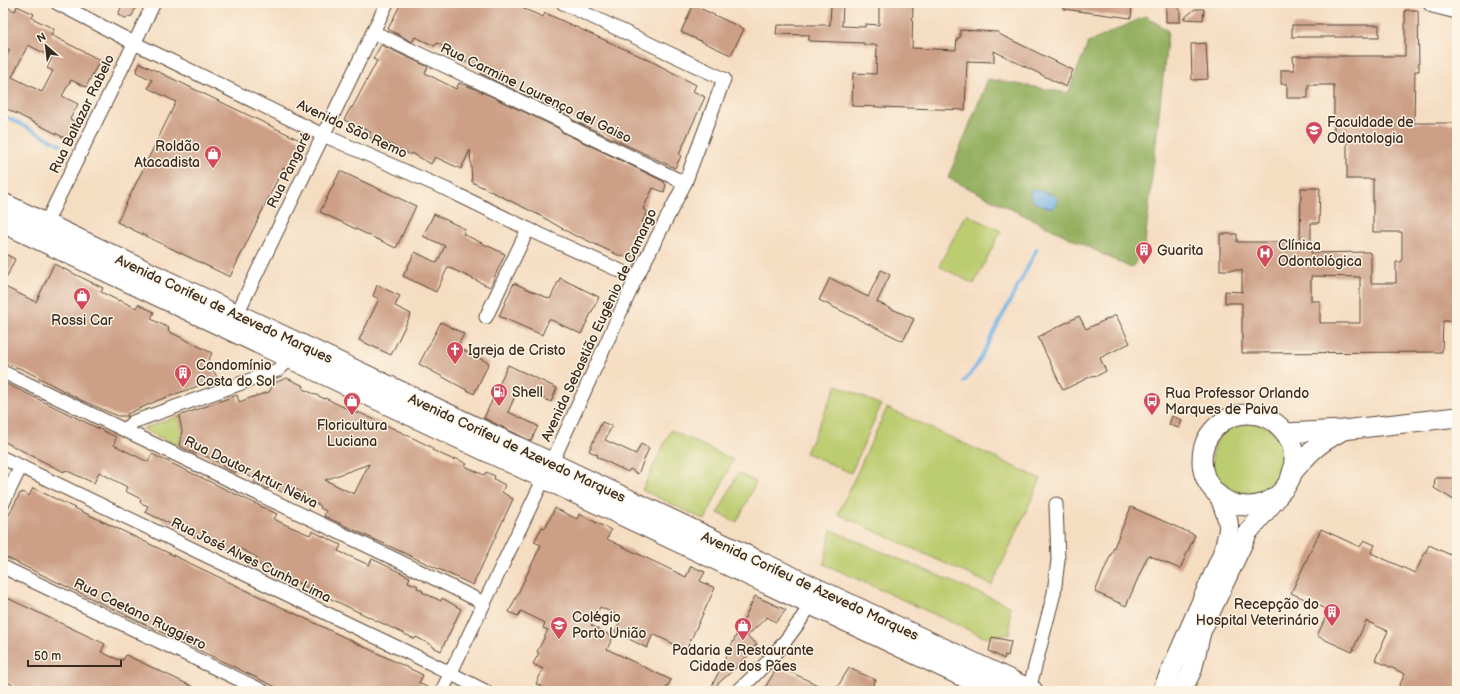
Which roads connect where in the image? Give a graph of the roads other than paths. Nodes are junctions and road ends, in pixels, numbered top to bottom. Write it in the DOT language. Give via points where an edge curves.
graph roads {
  1 [pos="57,3"];
  2 [pos="154,3"];
  3 [pos="387,3"];
  4 [pos="563,3"];
  5 [pos="1433,3"];
  6 [pos="1457,9"];
  7 [pos="373,32"];
  8 [pos="134,42"];
  9 [pos="324,135"];
  10 [pos="685,183"];
  11 [pos="3,204"];
  12 [pos="3,222"];
  13 [pos="528,229"];
  14 [pos="42,231"];
  15 [pos="636,278"];
  16 [pos="486,317"];
  17 [pos="233,322"];
  18 [pos="295,351"];
  19 [pos="3,372"];
  20 [pos="1457,417"];
  21 [pos="125,430"];
  22 [pos="1342,430"];
  23 [pos="1285,433"];
  24 [pos="3,458"];
  25 [pos="21,466"];
  26 [pos="548,471"];
  27 [pos="1292,473"];
  28 [pos="1281,493"];
  29 [pos="1220,498"];
  30 [pos="3,503"];
  31 [pos="1056,504"];
  32 [pos="3,567"];
  33 [pos="484,603"];
  34 [pos="811,604"];
  35 [pos="899,628"];
  36 [pos="450,674"];
  37 [pos="1030,690"];
  38 [pos="263,691"];
  39 [pos="442,691"];
  40 [pos="485,691"];
  41 [pos="738,691"];
  42 [pos="995,691"];
  43 [pos="1162,691"];
  44 [pos="1182,691"];
  1 -- 8 [label="street, Avenida São Remo"];
  2 -- 8 [label="street, Rua Baltazar Rabelo"];
  3 -- 7 [label="street, Rua Pangaré"];
  4 -- 10 [label="street, Avenida Sebastião Eugênio de Camargo" via="724,78"];
  5 -- 6 [label="street"];
  7 -- 9 [label="street, Rua Pangaré"];
  7 -- 10 [label="street, Rua Carmine Lourenço del Gaiso" via="566,123 565,125"];
  8 -- 9 [label="street, Avenida São Remo"];
  8 -- 14 [label="street, Rua Baltazar Rabelo"];
  9 -- 13 [label="street, Avenida São Remo"];
  9 -- 17 [label="street, Rua Pangaré"];
  10 -- 15 [label="street, Avenida Sebastião Eugênio de Camargo"];
  11 -- 14 [label="main road, Avenida Corifeu de Azevedo Marques"];
  12 -- 14 [label="main road, Avenida Corifeu de Azevedo Marques"];
  13 -- 15 [label="street, Avenida São Remo"];
  13 -- 16 [label="street"];
  14 -- 17 [label="main road, Avenida Corifeu de Azevedo Marques"];
  15 -- 26 [label="street, Avenida Sebastião Eugênio de Camargo"];
  17 -- 18 [label="main road, Avenida Corifeu de Azevedo Marques"];
  18 -- 21 [label="street" via="278,370 133,422"];
  18 -- 26 [label="main road, Avenida Corifeu de Azevedo Marques"];
  19 -- 21 [label="street, Rua Doutor Artur Neiva"];
  20 -- 22 [label="street"];
  21 -- 33 [label="street, Rua Doutor Artur Neiva"];
  22 -- 23 [label="street"];
  22 -- 27 [label="street" via="1309,453"];
  23 -- 27 [label="street" via="1292,446"];
  23 -- 29 [label="street" via="1266,418 1246,414 1227,420 1211,433 1204,446 1202,466 1208,484"];
  24 -- 25 [label="street, Rua José Alves Cunha Lima"];
  25 -- 30 [label="street"];
  25 -- 36 [label="street, Rua José Alves Cunha Lima"];
  26 -- 33 [label="street, Avenida Sebastião Eugênio de Camargo"];
  26 -- 34 [label="main road, Avenida Corifeu de Azevedo Marques"];
  26 -- 35 [label="main road, Avenida Corifeu de Azevedo Marques"];
  27 -- 28 [label="street"];
  28 -- 29 [label="street" via="1267,502 1252,507 1235,505"];
  28 -- 44 [label="street" via="1248,532 1201,632 1192,670"];
  29 -- 43 [label="street" via="1229,519 1229,535"];
  31 -- 37 [label="street" via="1058,560 1055,587"];
  32 -- 38 [label="street, Rua Caetano Ruggiero"];
  33 -- 36 [label="street, Avenida Sebastião Eugênio de Camargo"];
  34 -- 35 [label="main road" via="818,599 888,630"];
  34 -- 41 [label="street" via="776,653"];
  34 -- 42 [label="main road, Avenida Corifeu de Azevedo Marques"];
  35 -- 37 [label="main road, Avenida Corifeu de Azevedo Marques"];
  36 -- 39 [label="street, Avenida Sebastião Eugênio de Camargo"];
  36 -- 40 [label="street, Rua José Alves Cunha Lima"];
}
